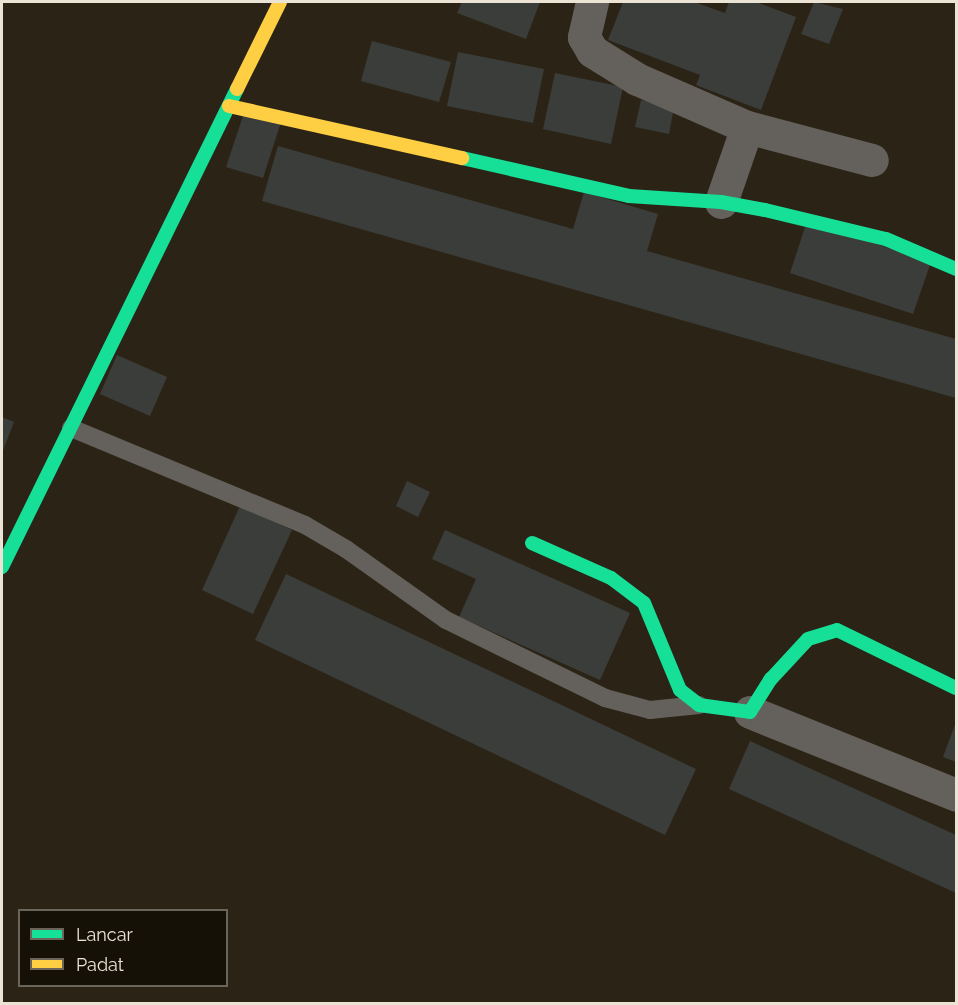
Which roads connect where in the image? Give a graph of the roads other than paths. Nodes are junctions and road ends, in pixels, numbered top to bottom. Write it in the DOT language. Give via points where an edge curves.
graph roads {
  1 [pos="280,2"];
  2 [pos="592,2"];
  3 [pos="229,106"];
  4 [pos="747,127"];
  5 [pos="872,160"];
  6 [pos="721,202"];
  7 [pos="957,269"];
  8 [pos="71,428"];
  9 [pos="532,543"];
  10 [pos="2,567"];
  11 [pos="957,688"];
  12 [pos="699,705"];
  13 [pos="750,712"];
  14 [pos="957,795"];
  1 -- 3 [label="street"];
  2 -- 4 [label="street" via="584,37 592,51 637,79"];
  3 -- 6 [label="street" via="629,196"];
  3 -- 8 [label="street"];
  4 -- 5 [label="street"];
  4 -- 6 [label="street"];
  6 -- 7 [label="street" via="886,239"];
  8 -- 10 [label="street"];
  8 -- 12 [label="lane" via="305,525 346,549 446,620 604,699 650,710"];
  9 -- 12 [label="street" via="611,578 644,603 680,690"];
  11 -- 13 [label="street" via="837,630 808,639 771,679"];
  12 -- 13 [label="street"];
  13 -- 14 [label="street"];
}
